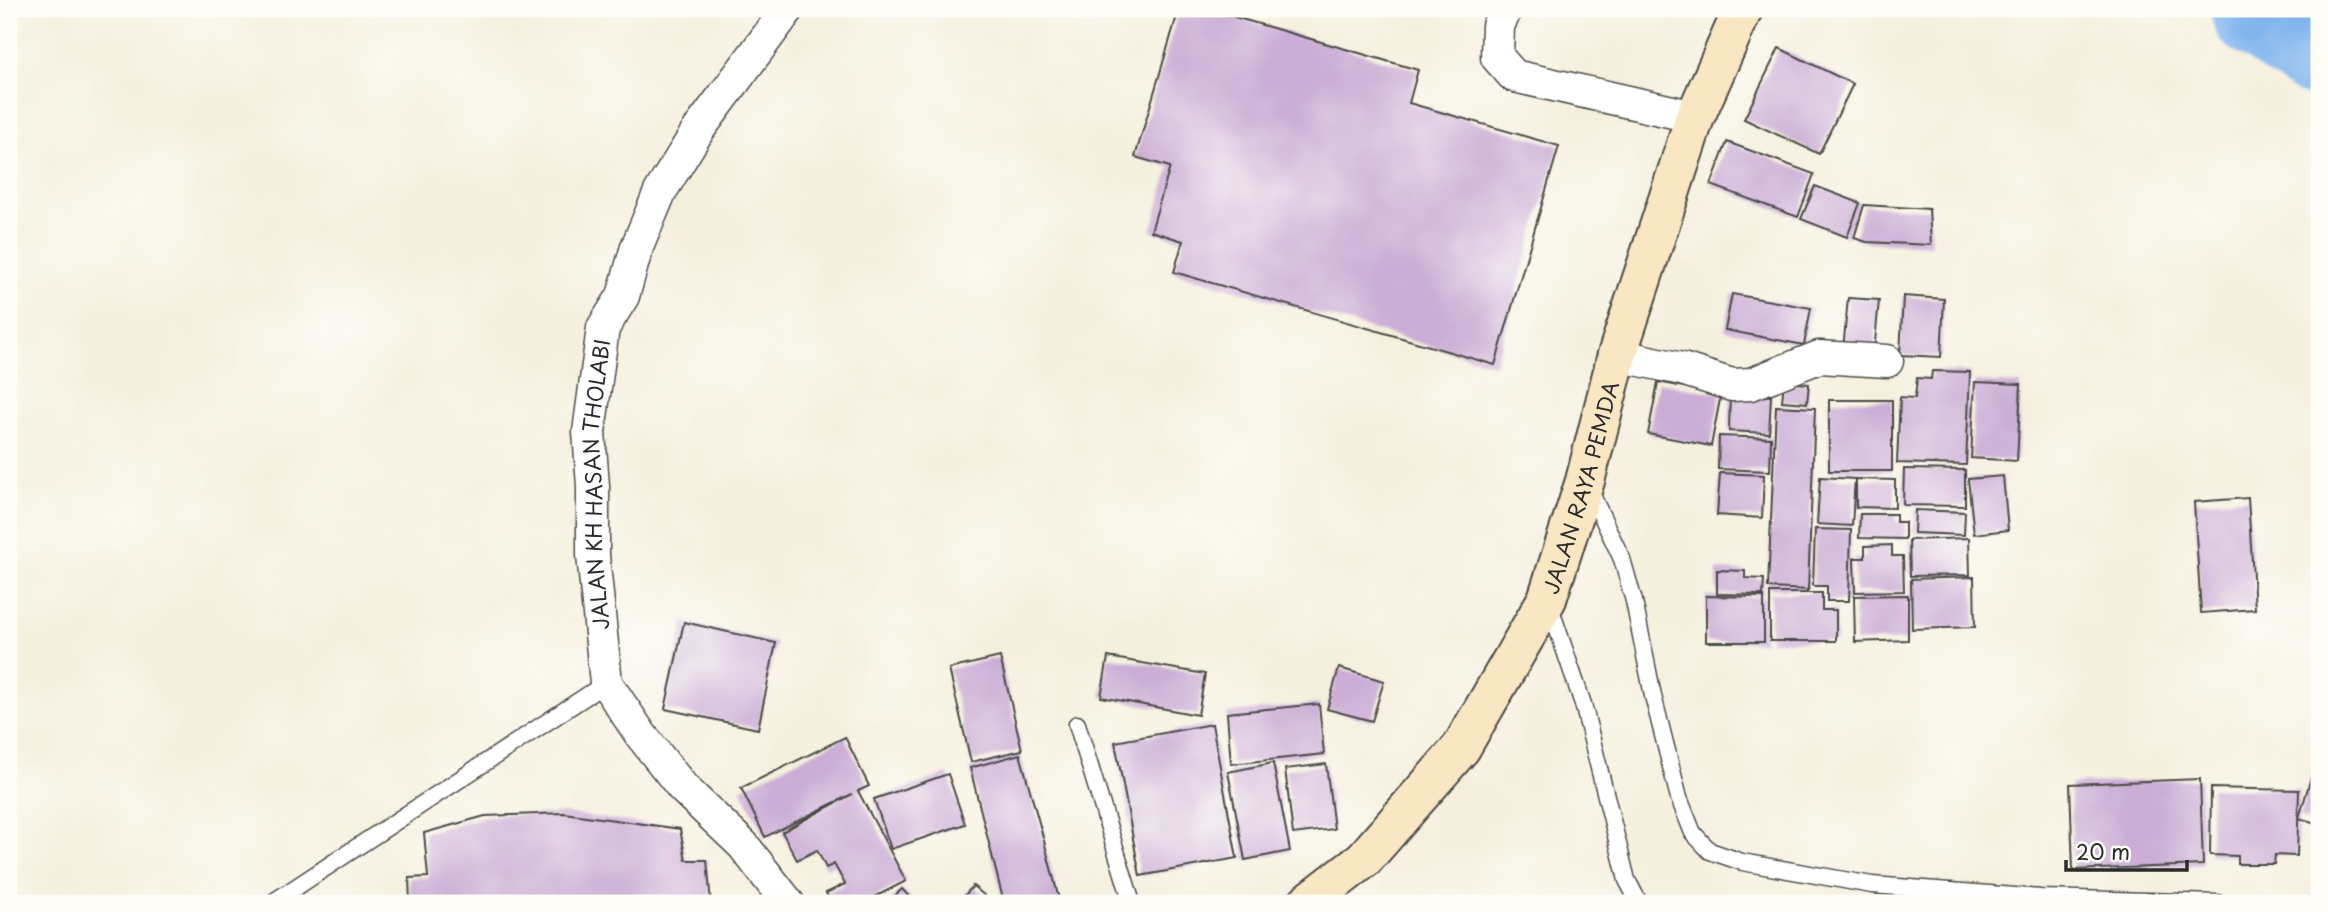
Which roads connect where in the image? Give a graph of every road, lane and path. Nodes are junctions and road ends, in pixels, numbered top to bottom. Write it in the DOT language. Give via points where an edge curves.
graph roads {
  1 [pos="788,9"];
  2 [pos="1506,9"];
  3 [pos="1743,9"];
  4 [pos="1695,117"];
  5 [pos="1617,355"];
  6 [pos="1887,361"];
  7 [pos="1585,481"];
  8 [pos="1547,599"];
  9 [pos="606,683"];
  10 [pos="1077,724"];
  11 [pos="776,897"];
  12 [pos="272,903"];
  13 [pos="1132,903"];
  14 [pos="1307,903"];
  15 [pos="1639,903"];
  16 [pos="2218,903"];
  1 -- 9 [label="street, JALAN KH HASAN THOLABI" via="699,129 660,191 622,296 603,328 589,432 593,555"];
  2 -- 4 [label="street" via="1498,26 1497,57 1514,76"];
  3 -- 4 [label="main road, JALAN RAYA PEMDA"];
  4 -- 5 [label="main road, JALAN RAYA PEMDA"];
  5 -- 6 [label="street" via="1732,385 1751,384 1819,357"];
  5 -- 7 [label="main road, JALAN RAYA PEMDA"];
  7 -- 8 [label="main road, JALAN RAYA PEMDA"];
  7 -- 16 [label="lane" via="1622,559 1679,798 1693,833 1710,850 1742,862 1872,885 2042,898"];
  8 -- 14 [label="main road, JALAN RAYA PEMDA" via="1461,748 1364,859"];
  8 -- 15 [label="lane" via="1583,704 1627,880"];
  9 -- 11 [label="street, JALAN KH HASAN THOLABI" via="683,788 743,845"];
  9 -- 12 [label="lane"];
  10 -- 13 [label="lane"];
}
